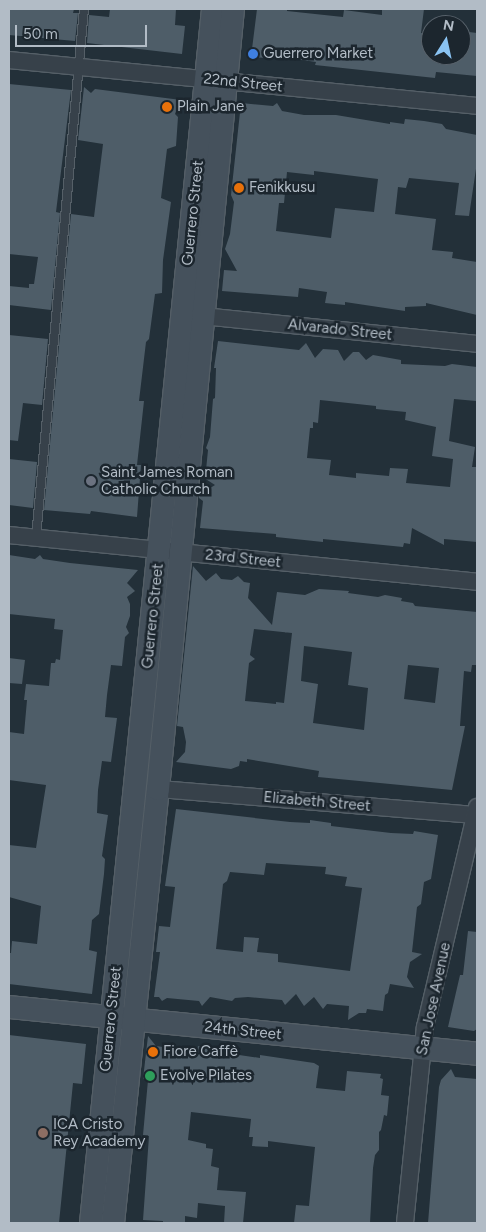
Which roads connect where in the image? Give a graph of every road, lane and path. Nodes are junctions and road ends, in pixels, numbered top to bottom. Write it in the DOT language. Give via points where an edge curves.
graph roads {
  1 [pos="84,9"];
  2 [pos="213,9"];
  3 [pos="233,9"];
  4 [pos="9,60"];
  5 [pos="78,66"];
  6 [pos="216,80"];
  7 [pos="477,106"];
  8 [pos="203,316"];
  9 [pos="477,344"];
  10 [pos="9,535"];
  11 [pos="36,538"];
  12 [pos="170,551"];
  13 [pos="477,582"];
  14 [pos="158,789"];
  15 [pos="477,811"];
  16 [pos="9,1008"];
  17 [pos="122,1019"];
  18 [pos="422,1049"];
  19 [pos="477,1054"];
  20 [pos="91,1223"];
  21 [pos="113,1223"];
  22 [pos="405,1223"];
  1 -- 5 [label="lane"];
  2 -- 6 [label="main road, Guerrero Street"];
  3 -- 6 [label="main road, Guerrero Street"];
  4 -- 5 [label="street, 22nd Street"];
  5 -- 6 [label="street, 22nd Street"];
  5 -- 11 [label="lane"];
  6 -- 7 [label="street, 22nd Street"];
  6 -- 8 [label="main road, Guerrero Street"];
  6 -- 12 [label="main road, Guerrero Street"];
  8 -- 9 [label="street, Alvarado Street"];
  8 -- 12 [label="main road, Guerrero Street"];
  10 -- 11 [label="street, 23rd Street"];
  11 -- 12 [label="street, 23rd Street"];
  12 -- 13 [label="street, 23rd Street"];
  12 -- 14 [label="main road, Guerrero Street"];
  12 -- 17 [label="main road, Guerrero Street"];
  14 -- 15 [label="street, Elizabeth Street"];
  14 -- 17 [label="main road, Guerrero Street"];
  15 -- 18 [label="street, San Jose Avenue"];
  16 -- 17 [label="main road, 24th Street"];
  17 -- 18 [label="main road, 24th Street"];
  17 -- 20 [label="main road, Guerrero Street"];
  17 -- 21 [label="main road, Guerrero Street"];
  18 -- 19 [label="main road, 24th Street"];
  18 -- 22 [label="street, San Jose Avenue"];
}
